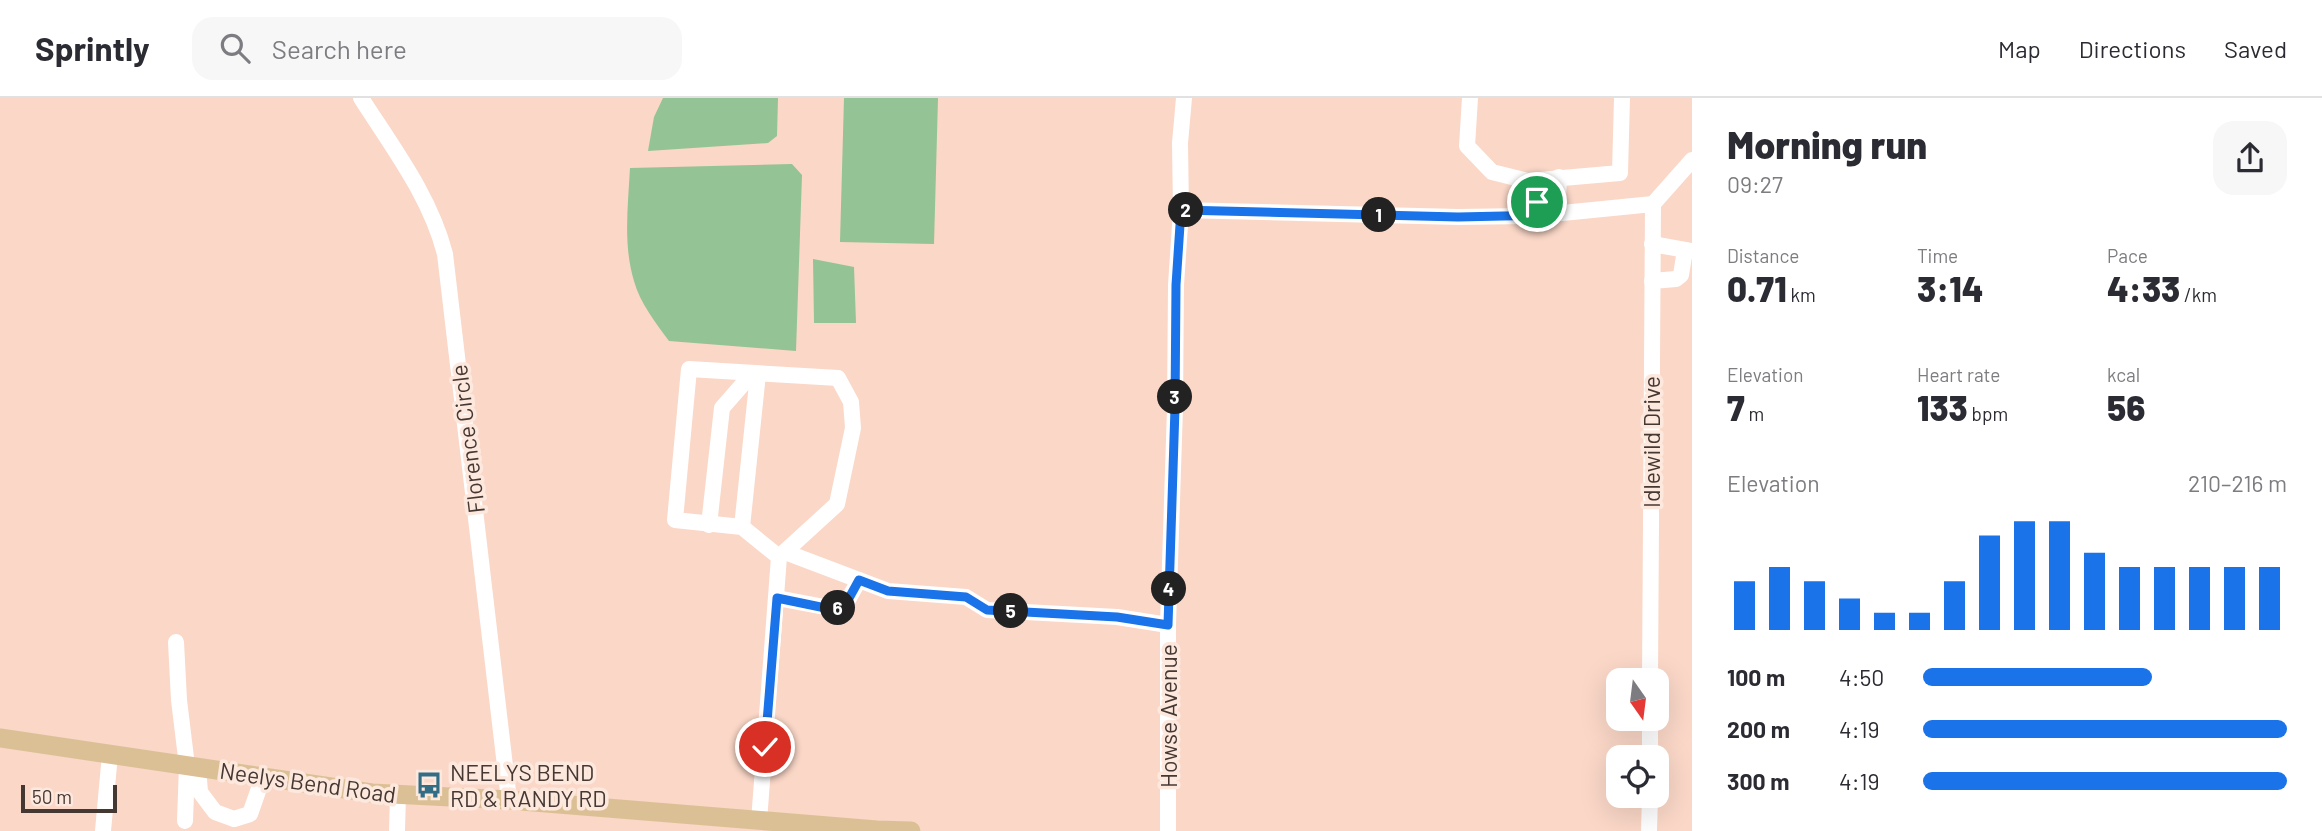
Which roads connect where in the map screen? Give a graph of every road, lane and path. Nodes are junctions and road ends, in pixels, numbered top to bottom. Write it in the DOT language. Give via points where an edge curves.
graph roads {
  1 [pos="361,98"];
  2 [pos="1184,98"];
  3 [pos="1470,98"];
  4 [pos="1622,98"];
  5 [pos="1692,160"];
  6 [pos="1559,177"];
  7 [pos="1528,181"];
  8 [pos="1653,204"];
  9 [pos="1181,210"];
  10 [pos="1551,213"];
  11 [pos="1653,244"];
  12 [pos="1689,251"];
  13 [pos="1652,281"];
  14 [pos="758,374"];
  15 [pos="709,525"];
  16 [pos="742,527"];
  17 [pos="782,554"];
  18 [pos="859,580"];
  19 [pos="777,598"];
  20 [pos="1168,625"];
  21 [pos="176,642"];
  22 [pos="1650,668"];
  23 [pos="0,738"];
  24 [pos="110,754"];
  25 [pos="192,766"];
  26 [pos="263,777"];
  27 [pos="398,796"];
  28 [pos="509,800"];
  29 [pos="1650,808"];
  30 [pos="185,821"];
  31 [pos="760,821"];
  32 [pos="103,831"];
  33 [pos="397,831"];
  34 [pos="877,831"];
  35 [pos="911,831"];
  36 [pos="1168,831"];
  37 [pos="1649,831"];
  1 -- 28 [label="street, Florence Circle" via="418,186 444,254"];
  2 -- 9 [label="street, Howse Avenue"];
  3 -- 7 [label="street" via="1467,146 1492,172"];
  4 -- 6 [label="street" via="1620,173"];
  5 -- 8 [label="street"];
  6 -- 7 [label="street"];
  6 -- 10 [label="street" via="1558,200"];
  7 -- 10 [label="street" via="1537,202"];
  8 -- 10 [label="street"];
  8 -- 11 [label="street, Idlewild Drive"];
  9 -- 10 [label="street" via="1458,217"];
  9 -- 20 [label="street, Howse Avenue"];
  11 -- 12 [label="street"];
  11 -- 13 [label="street, Idlewild Drive"];
  12 -- 13 [label="street" via="1681,275"];
  13 -- 22 [label="street, Idlewild Drive"];
  14 -- 15 [label="street" via="722,408"];
  14 -- 15 [label="street" via="689,369 676,520"];
  14 -- 16 [label="street"];
  14 -- 17 [label="street" via="838,378 851,402 853,428 837,504"];
  15 -- 16 [label="street"];
  16 -- 17 [label="street"];
  17 -- 18 [label="street"];
  17 -- 19 [label="street"];
  18 -- 19 [label="street" via="848,600 835,610"];
  18 -- 20 [label="street" via="888,591 966,597 987,610 1117,617"];
  19 -- 31 [label="street"];
  20 -- 36 [label="street, Howse Avenue"];
  21 -- 25 [label="street" via="179,700"];
  23 -- 24 [label="main road, Neelys Bend Road"];
  24 -- 25 [label="main road, Neelys Bend Road"];
  24 -- 32 [label="street"];
  25 -- 26 [label="main road, Neelys Bend Road"];
  25 -- 26 [label="street" via="200,792 215,812 234,819 250,814"];
  25 -- 30 [label="street"];
  26 -- 27 [label="main road, Neelys Bend Road"];
  27 -- 28 [label="main road, Neelys Bend Road"];
  27 -- 33 [label="street"];
  28 -- 31 [label="main road, Neelys Bend Road"];
  29 -- 37 [label="street"];
  31 -- 34 [label="main road, Neelys Bend Road"];
  34 -- 35 [label="main road, Neelys Bend Road"];
}
